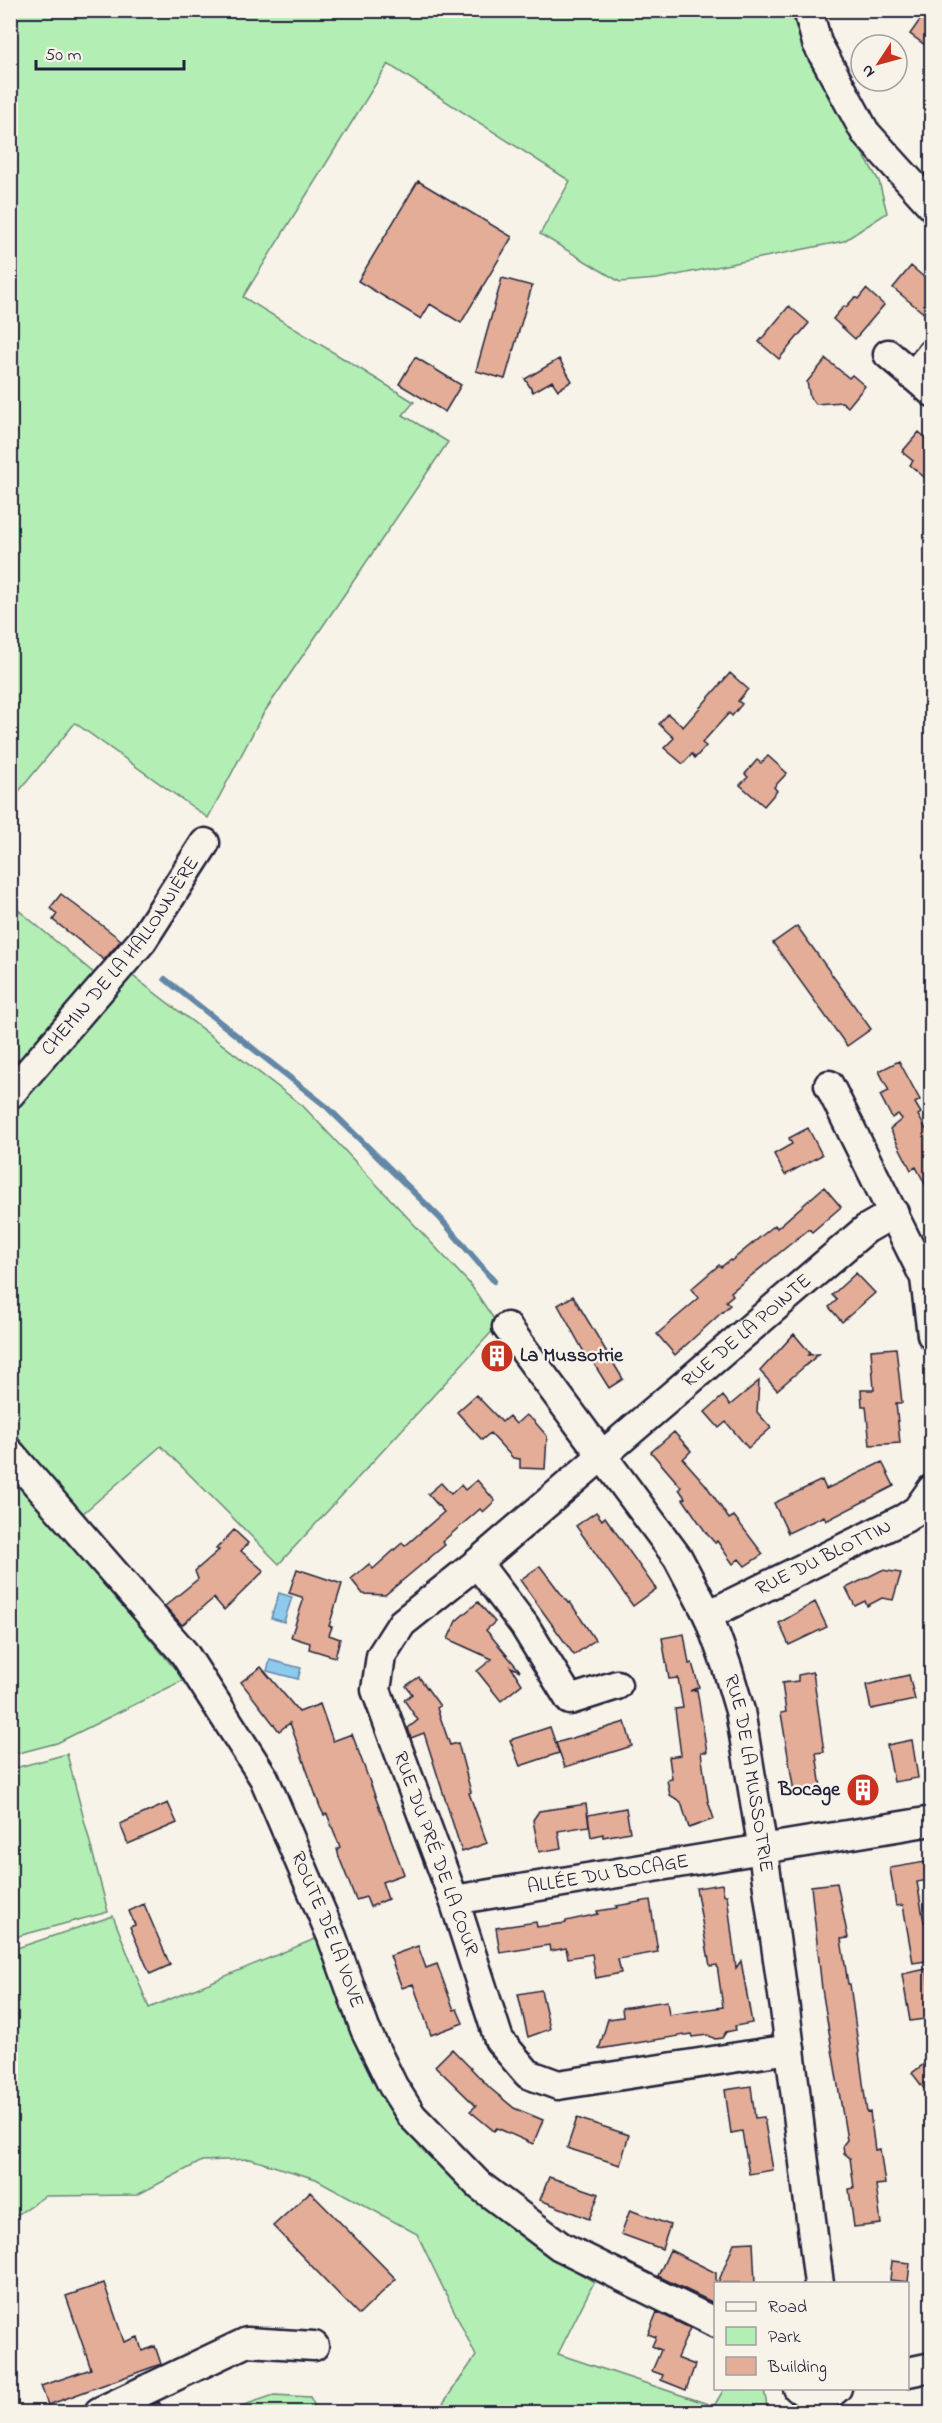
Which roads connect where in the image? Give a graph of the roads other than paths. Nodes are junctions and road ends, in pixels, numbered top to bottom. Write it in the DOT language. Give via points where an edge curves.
graph roads {
  1 [pos="808,10"];
  2 [pos="932,206"];
  3 [pos="932,353"];
  4 [pos="888,354"];
  5 [pos="922,384"];
  6 [pos="205,843"];
  7 [pos="829,1085"];
  8 [pos="10,1094"];
  9 [pos="894,1213"];
  10 [pos="507,1327"];
  11 [pos="932,1335"];
  12 [pos="10,1453"];
  13 [pos="602,1456"];
  14 [pos="932,1489"];
  15 [pos="477,1563"];
  16 [pos="708,1615"];
  17 [pos="617,1685"];
  18 [pos="932,1821"];
  19 [pos="761,1850"];
  20 [pos="454,1900"];
  21 [pos="790,2049"];
  22 [pos="819,2282"];
  23 [pos="714,2322"];
  24 [pos="314,2346"];
  25 [pos="932,2367"];
  26 [pos="909,2372"];
  27 [pos="835,2390"];
  28 [pos="804,2399"];
  29 [pos="99,2412"];
  1 -- 2 [label="street" via="817,43 865,132"];
  3 -- 5 [label="street"];
  4 -- 5 [label="street"];
  6 -- 8 [label="street, CHEMIN DE LA HALLONNIÈRE" via="142,941"];
  7 -- 9 [label="street"];
  9 -- 11 [label="street" via="925,1278"];
  9 -- 13 [label="street, RUE DE LA POINTE" via="866,1228"];
  10 -- 13 [label="street, RUE DE LA MUSSOTRIE"];
  12 -- 23 [label="street, ROUTE DE LA VOVE" via="184,1653 264,1778 332,1937 365,2029 412,2116 479,2185 560,2246"];
  13 -- 15 [label="street, RUE DU PRÉ DE LA COUR"];
  13 -- 16 [label="street, RUE DE LA MUSSOTRIE" via="678,1558"];
  14 -- 16 [label="street, RUE DU BLOTTIN" via="905,1518"];
  15 -- 17 [label="street" via="524,1625 570,1700"];
  15 -- 20 [label="street, RUE DU PRÉ DE LA COUR" via="402,1623 381,1656 376,1690"];
  16 -- 19 [label="street, RUE DE LA MUSSOTRIE" via="740,1711"];
  18 -- 19 [label="street, ALLÉE DU BOCAGE"];
  19 -- 20 [label="street, ALLÉE DU BOCAGE"];
  19 -- 21 [label="street, RUE DE LA MUSSOTRIE"];
  20 -- 21 [label="street, RUE DU PRÉ DE LA COUR" via="499,2040 528,2074 558,2085"];
  21 -- 22 [label="street, RUE DE LA MUSSOTRIE"];
  24 -- 29 [label="street" via="247,2342"];
  25 -- 26 [label="street"];
  27 -- 28 [label="street" via="828,2396"];
}
